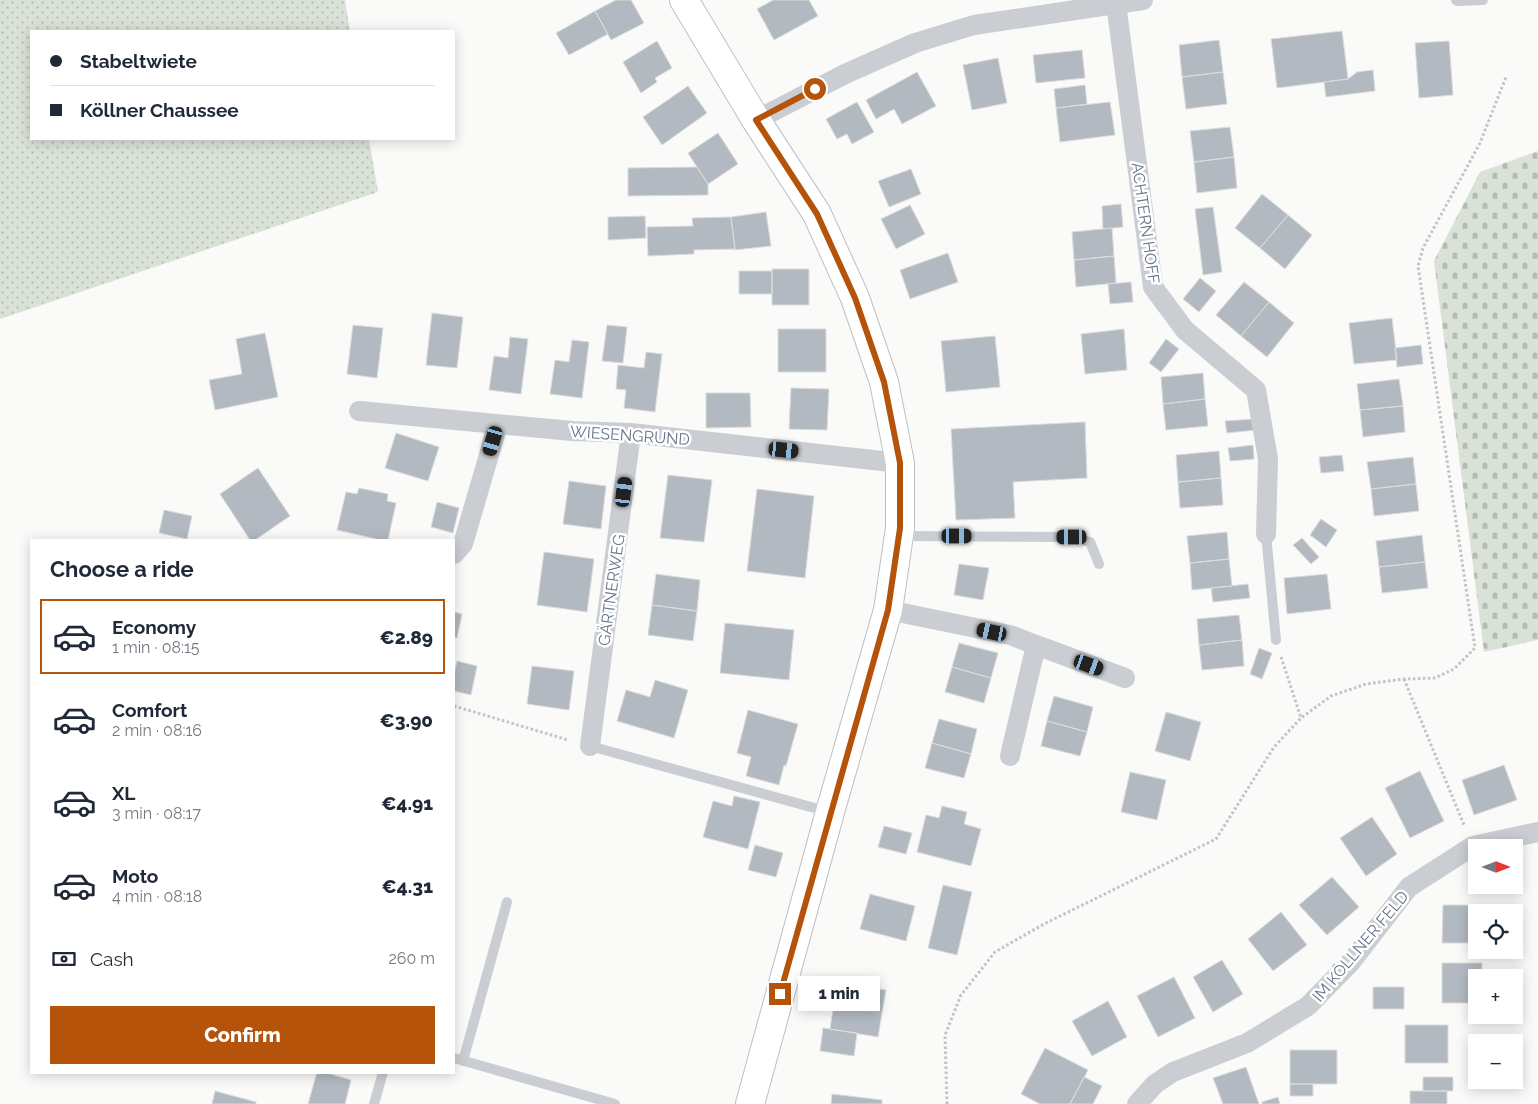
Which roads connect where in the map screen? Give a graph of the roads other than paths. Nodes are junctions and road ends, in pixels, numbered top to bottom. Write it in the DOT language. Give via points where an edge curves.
graph roads {
  1 [pos="684,0"];
  2 [pos="1143,0"];
  3 [pos="1456,0"];
  4 [pos="1483,0"];
  5 [pos="1116,3"];
  6 [pos="756,120"];
  7 [pos="359,412"];
  8 [pos="498,424"];
  9 [pos="631,433"];
  10 [pos="900,463"];
  11 [pos="1266,534"];
  12 [pos="899,536"];
  13 [pos="455,553"];
  14 [pos="1099,564"];
  15 [pos="888,610"];
  16 [pos="1276,640"];
  17 [pos="1036,645"];
  18 [pos="1125,678"];
  19 [pos="590,746"];
  20 [pos="1010,756"];
  21 [pos="830,812"];
  22 [pos="1538,832"];
  23 [pos="507,902"];
  24 [pos="459,1059"];
  25 [pos="382,1074"];
  26 [pos="374,1104"];
  27 [pos="615,1104"];
  28 [pos="750,1104"];
  29 [pos="1137,1104"];
  1 -- 6 [label="street"];
  2 -- 5 [label="street"];
  3 -- 4 [label="lane"];
  5 -- 6 [label="street" via="974,25 915,43 845,74"];
  5 -- 11 [label="street, ACHTERN HOFF" via="1153,287 1186,330 1256,390 1268,459"];
  6 -- 10 [label="street" via="817,214 855,298 884,382"];
  7 -- 8 [label="street, WIESENGRUND"];
  8 -- 9 [label="street, WIESENGRUND"];
  8 -- 13 [label="street" via="464,544"];
  9 -- 10 [label="street, WIESENGRUND"];
  9 -- 19 [label="street, GÄRTNERWEG"];
  10 -- 12 [label="street"];
  11 -- 16 [label="lane, ACHTERN HOFF"];
  12 -- 14 [label="lane" via="1072,537 1090,542"];
  12 -- 15 [label="street"];
  15 -- 17 [label="street" via="1010,636"];
  15 -- 21 [label="street"];
  17 -- 18 [label="street"];
  17 -- 20 [label="street"];
  19 -- 21 [label="lane"];
  21 -- 28 [label="street"];
  22 -- 29 [label="street, IM KÖLLNER FELD" via="1473,846 1409,886 1351,962 1308,1006 1246,1044 1174,1072 1155,1084"];
  23 -- 24 [label="lane"];
  24 -- 27 [label="lane"];
  25 -- 26 [label="lane"];
}
